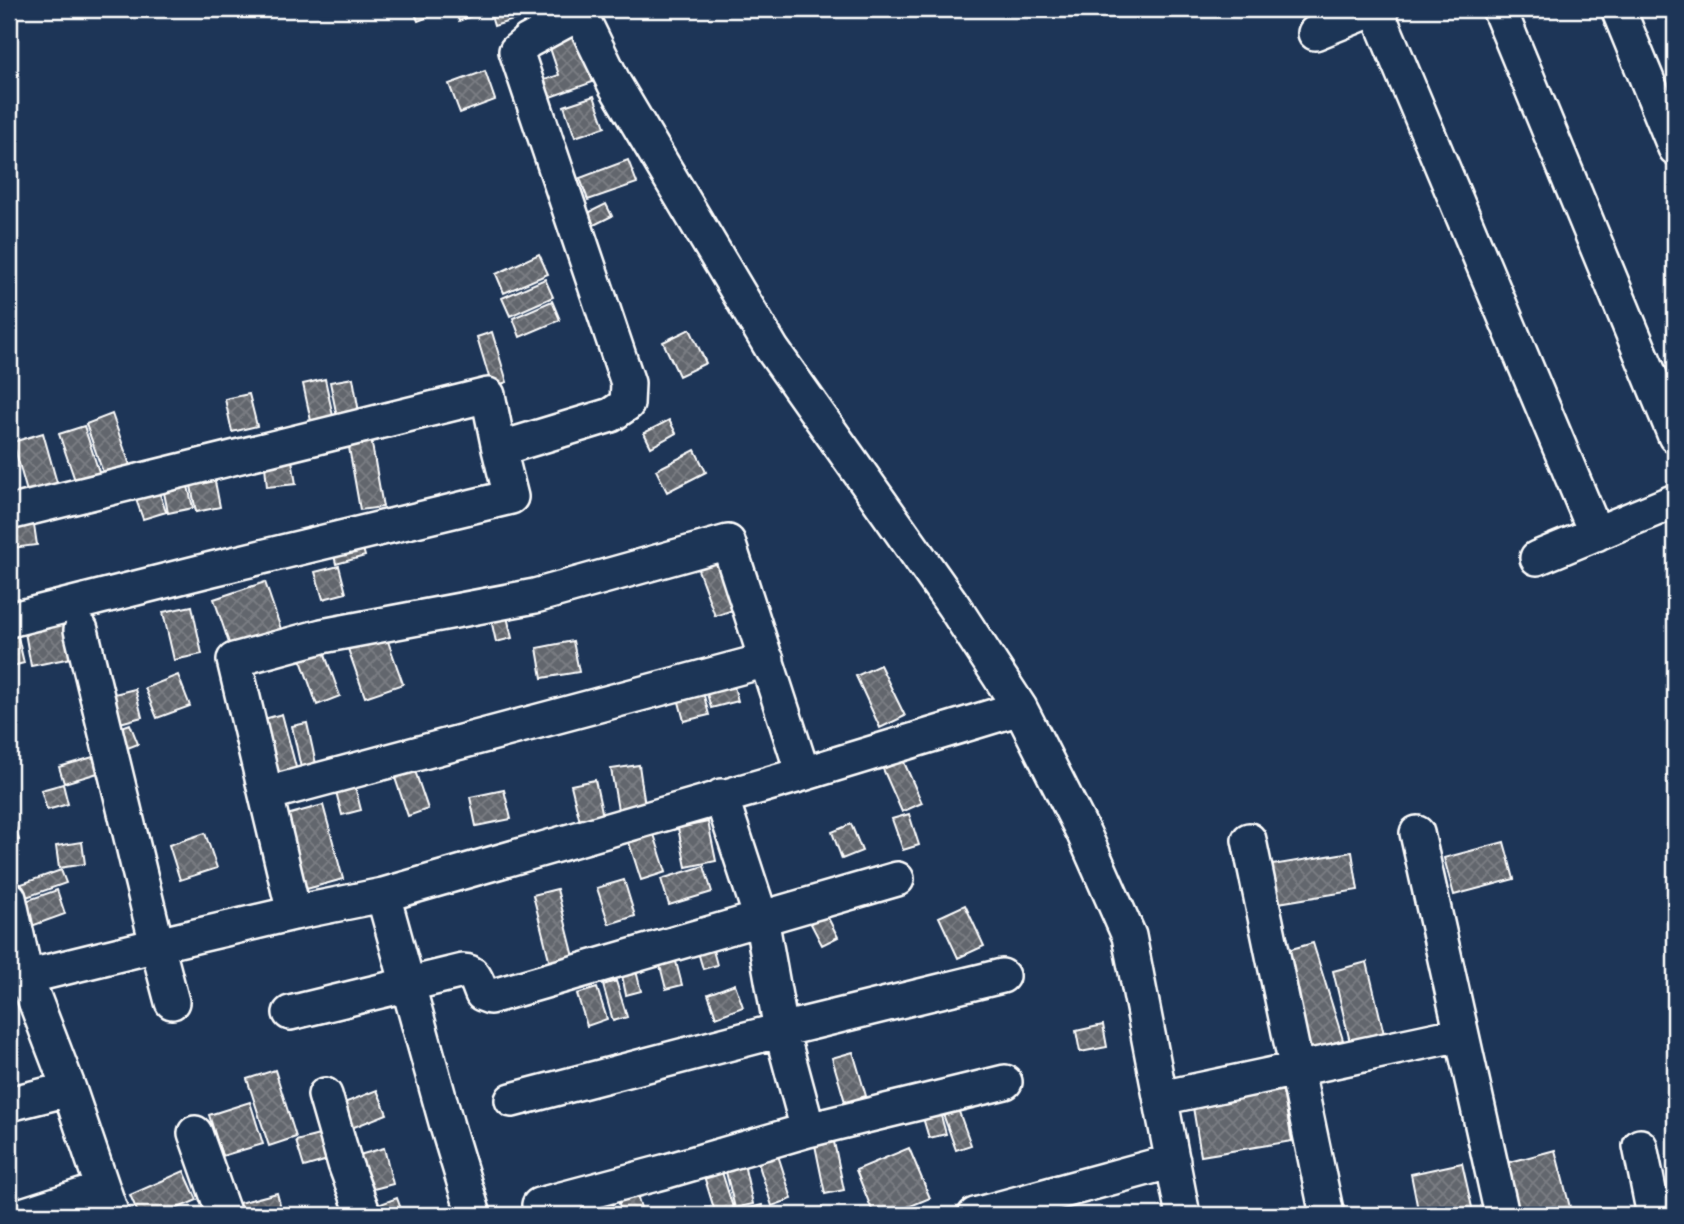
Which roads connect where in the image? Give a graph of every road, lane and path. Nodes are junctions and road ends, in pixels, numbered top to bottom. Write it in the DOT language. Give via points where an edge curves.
graph roads {
  1 [pos="1375,9"];
  2 [pos="1499,9"];
  3 [pos="1618,9"];
  4 [pos="579,11"];
  5 [pos="1315,33"];
  6 [pos="1675,148"];
  7 [pos="1675,436"];
  8 [pos="499,449"];
  9 [pos="1675,501"];
  10 [pos="9,513"];
  11 [pos="1596,534"];
  12 [pos="1537,558"];
  13 [pos="9,620"];
  14 [pos="81,630"];
  15 [pos="767,660"];
  16 [pos="1020,708"];
  17 [pos="803,774"];
  18 [pos="266,794"];
  19 [pos="721,796"];
  20 [pos="1417,833"];
  21 [pos="1249,840"];
  22 [pos="897,879"];
  23 [pos="383,895"];
  24 [pos="9,898"];
  25 [pos="294,913"];
  26 [pos="761,918"];
  27 [pos="157,945"];
  28 [pos="1002,976"];
  29 [pos="17,979"];
  30 [pos="408,984"];
  31 [pos="172,1002"];
  32 [pos="290,1013"];
  33 [pos="781,1030"];
  34 [pos="1461,1034"];
  35 [pos="1297,1070"];
  36 [pos="1005,1082"];
  37 [pos="69,1090"];
  38 [pos="326,1095"];
  39 [pos="1161,1098"];
  40 [pos="512,1100"];
  41 [pos="9,1104"];
  42 [pos="808,1130"];
  43 [pos="195,1133"];
  44 [pos="1640,1146"];
  45 [pos="1173,1161"];
  46 [pos="107,1202"];
  47 [pos="539,1205"];
  48 [pos="22,1215"];
  49 [pos="224,1215"];
  50 [pos="364,1215"];
  51 [pos="474,1215"];
  52 [pos="975,1215"];
  53 [pos="1183,1215"];
  54 [pos="1327,1215"];
  55 [pos="1502,1215"];
  56 [pos="1654,1215"];
  1 -- 5 [label="street"];
  1 -- 11 [label="street"];
  2 -- 7 [label="street"];
  3 -- 6 [label="street"];
  4 -- 8 [label="street" via="516,51 628,383 627,404 611,415"];
  4 -- 16 [label="street" via="615,85 772,349"];
  8 -- 10 [label="street" via="488,395"];
  8 -- 13 [label="street" via="511,497"];
  9 -- 11 [label="street"];
  11 -- 12 [label="street"];
  14 -- 27 [label="street"];
  15 -- 17 [label="street"];
  15 -- 18 [label="street"];
  15 -- 18 [label="street" via="728,542 535,596 323,636 233,660"];
  16 -- 17 [label="street"];
  16 -- 39 [label="street" via="1129,936"];
  17 -- 19 [label="street"];
  18 -- 25 [label="street"];
  19 -- 23 [label="street"];
  19 -- 26 [label="street"];
  20 -- 34 [label="street"];
  21 -- 35 [label="street"];
  22 -- 26 [label="street"];
  23 -- 25 [label="street"];
  23 -- 30 [label="street"];
  24 -- 29 [label="street"];
  25 -- 27 [label="street"];
  26 -- 30 [label="street" via="490,997 482,994 469,971"];
  26 -- 33 [label="street"];
  27 -- 29 [label="street"];
  27 -- 31 [label="street"];
  28 -- 33 [label="street"];
  29 -- 37 [label="street"];
  30 -- 32 [label="street"];
  30 -- 51 [label="street"];
  33 -- 40 [label="street"];
  33 -- 42 [label="street"];
  34 -- 35 [label="street"];
  34 -- 55 [label="street"];
  35 -- 39 [label="street"];
  35 -- 54 [label="street"];
  36 -- 42 [label="street"];
  37 -- 41 [label="street"];
  37 -- 46 [label="street"];
  38 -- 50 [label="street"];
  39 -- 45 [label="street"];
  42 -- 47 [label="street"];
  43 -- 49 [label="street"];
  44 -- 56 [label="street"];
  45 -- 52 [label="street"];
  45 -- 53 [label="street"];
  46 -- 48 [label="street"];
}
